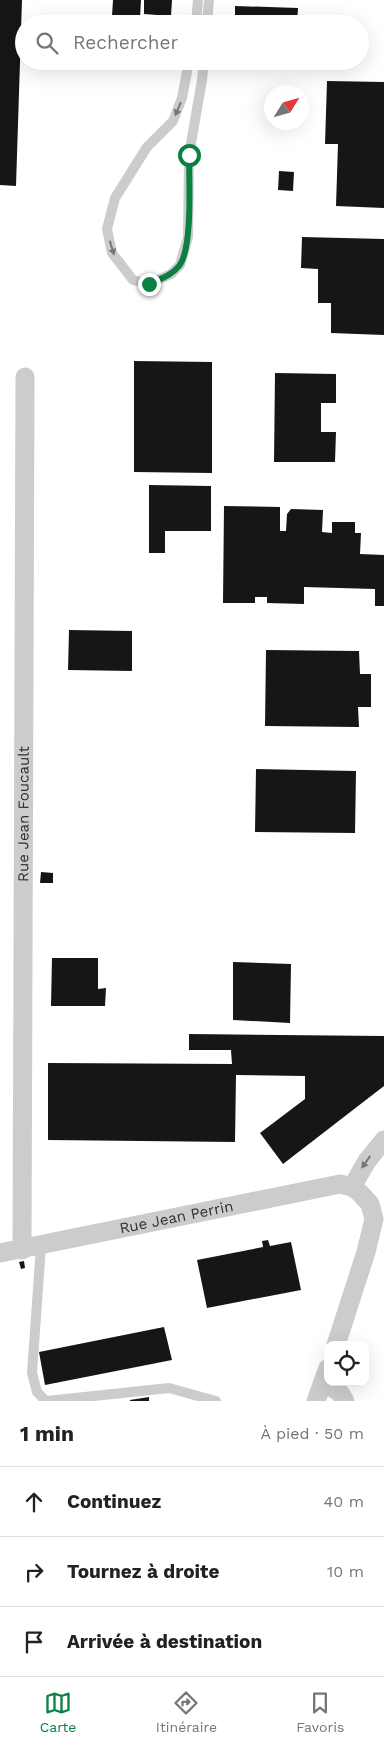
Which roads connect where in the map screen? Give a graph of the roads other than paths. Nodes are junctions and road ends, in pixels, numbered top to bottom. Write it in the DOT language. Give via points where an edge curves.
graph roads {
  1 [pos="198,0"];
  2 [pos="209,0"];
  3 [pos="197,15"];
  4 [pos="208,15"];
  5 [pos="187,70"];
  6 [pos="203,70"];
  7 [pos="25,377"];
  8 [pos="384,1140"];
  9 [pos="352,1187"];
  10 [pos="377,1200"];
  11 [pos="41,1246"];
  12 [pos="22,1250"];
  13 [pos="0,1253"];
  14 [pos="337,1341"];
  15 [pos="324,1380"];
  16 [pos="335,1386"];
  17 [pos="46,1401"];
  18 [pos="216,1401"];
  19 [pos="316,1401"];
  20 [pos="345,1401"];
  1 -- 3 [label="lane"];
  2 -- 4 [label="lane"];
  5 -- 6 [label="lane, one-way" via="173,121 147,147 115,198 107,229 112,253 133,280 149,284 171,274 180,265 188,237 189,155"];
  7 -- 12 [label="street, Rue Jean Foucault"];
  8 -- 9 [label="street, one-way"];
  9 -- 10 [label="street"];
  9 -- 11 [label="street, Rue Jean Perrin" via="340,1184"];
  10 -- 14 [label="street" via="366,1252"];
  11 -- 12 [label="street, Rue Jean Perrin"];
  11 -- 17 [label="lane" via="32,1372 37,1392"];
  12 -- 13 [label="street, Rue Jean Perrin"];
  15 -- 19 [label="street"];
  16 -- 20 [label="street"];
  17 -- 18 [label="lane" via="169,1388"];
}
